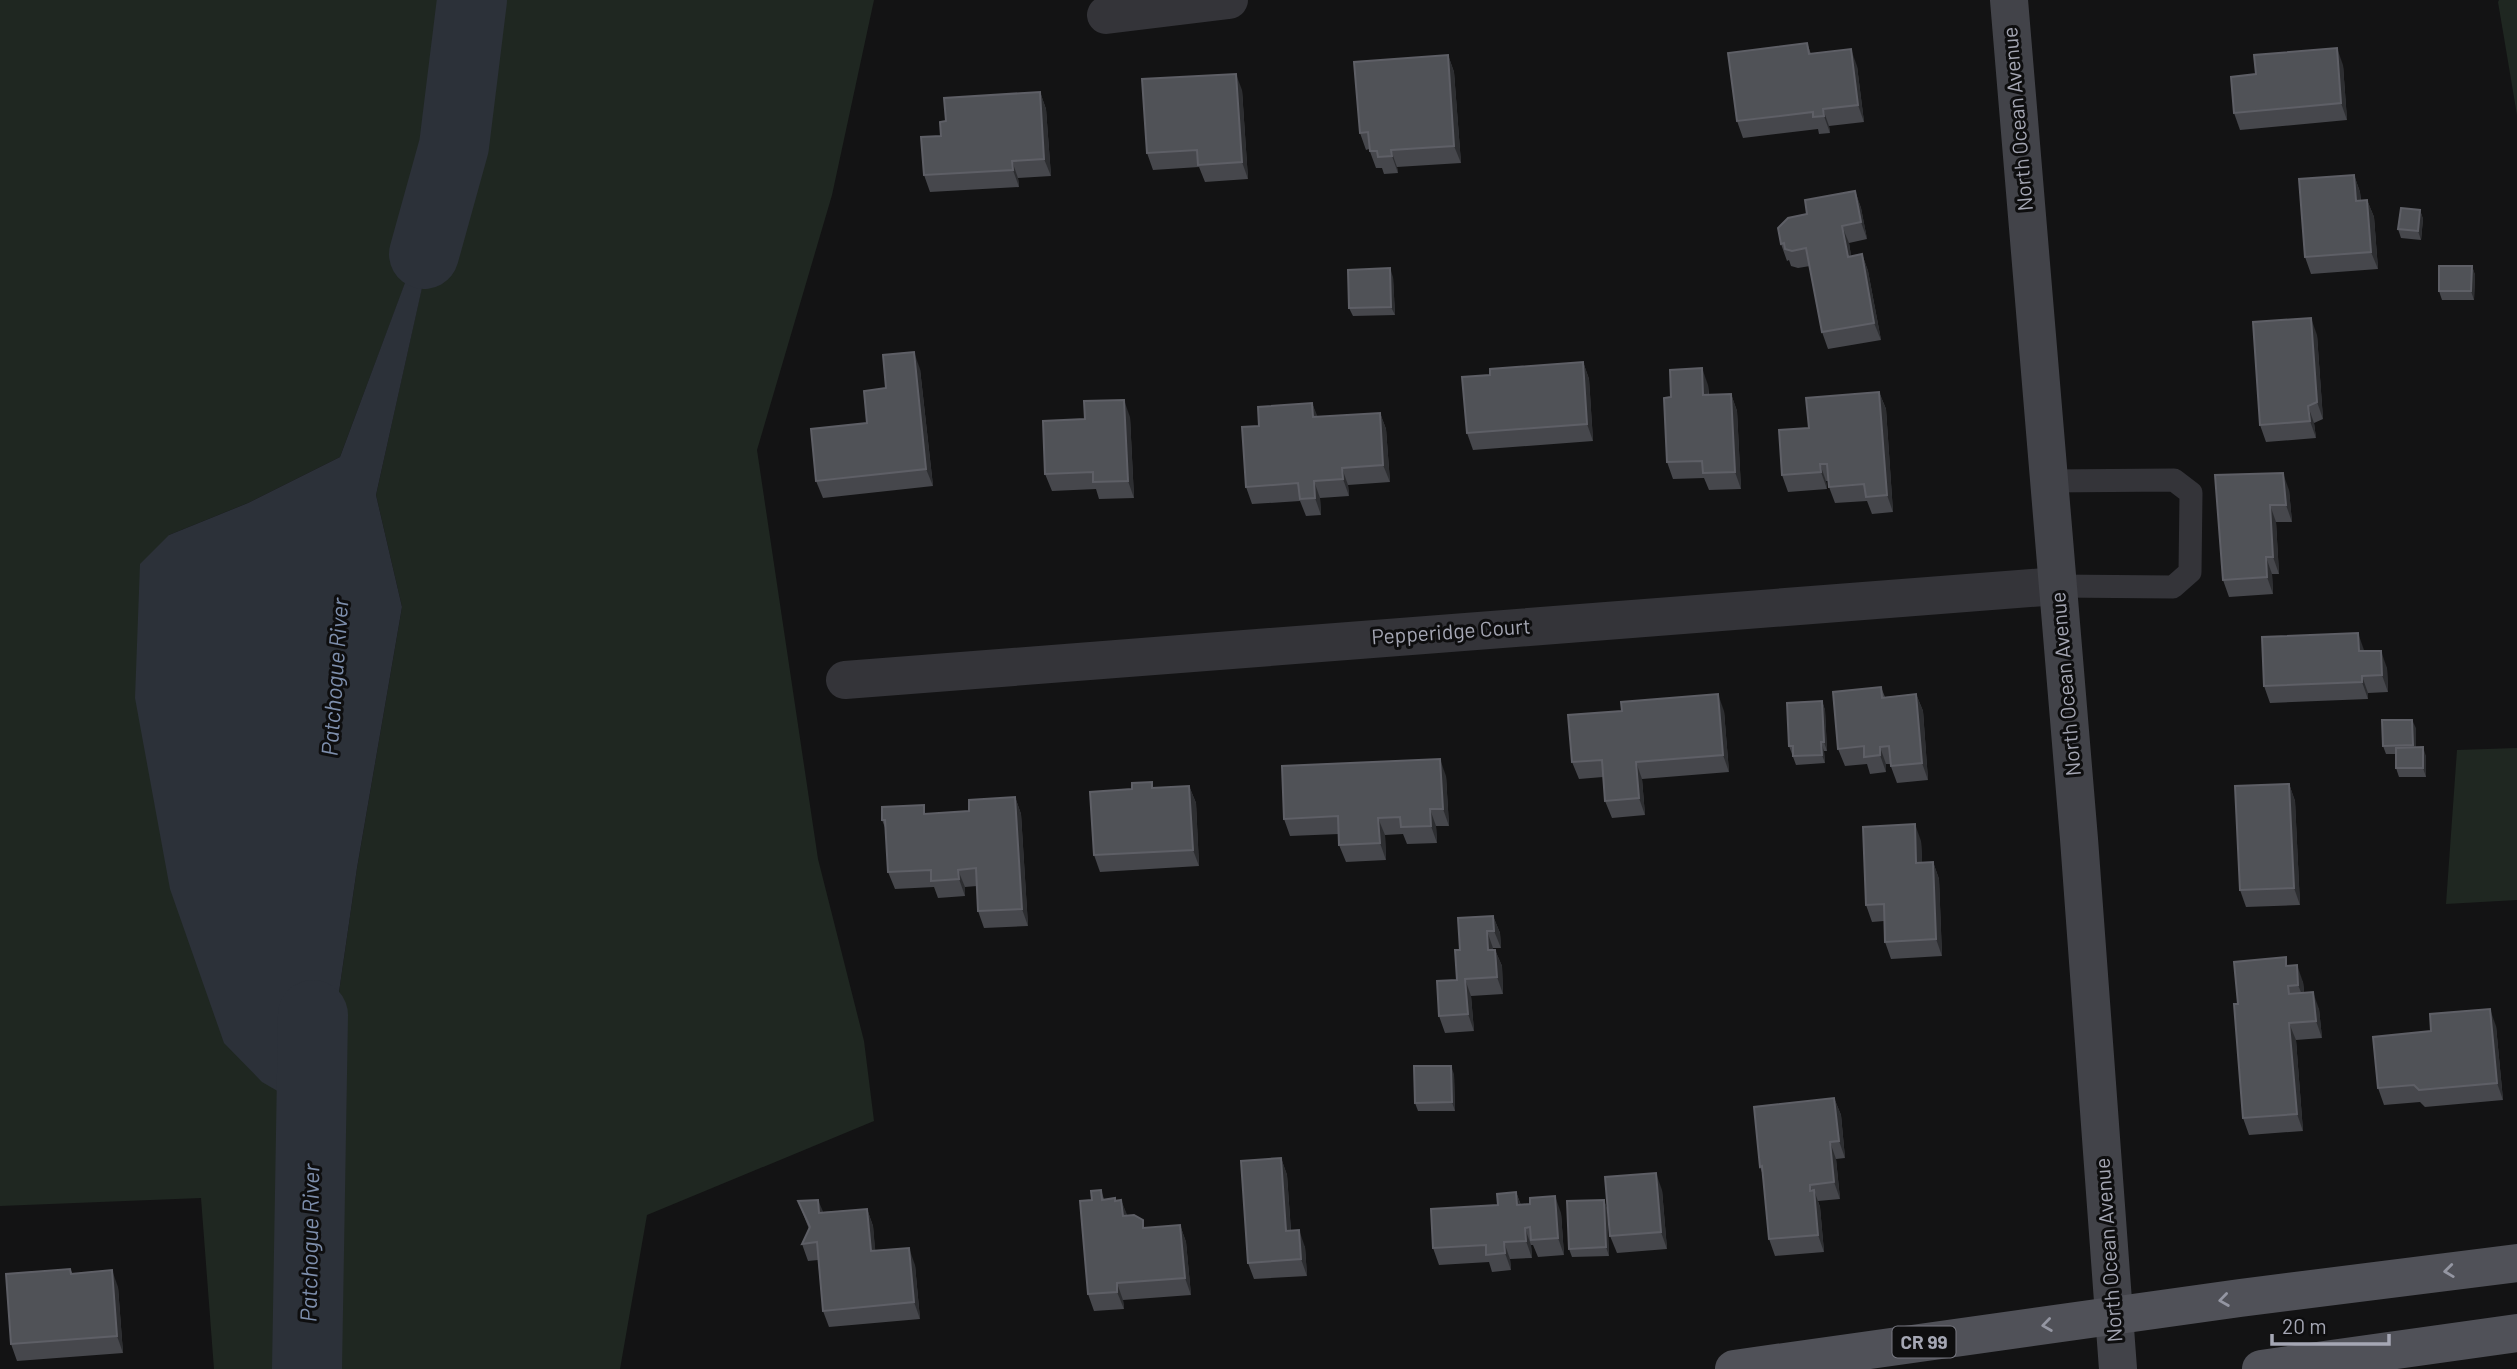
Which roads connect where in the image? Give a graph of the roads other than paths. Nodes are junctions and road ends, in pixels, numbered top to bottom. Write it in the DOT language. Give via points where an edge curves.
graph roads {
  1 [pos="1229,0"];
  2 [pos="2009,0"];
  3 [pos="1106,15"];
  4 [pos="2048,481"];
  5 [pos="2057,586"];
  6 [pos="845,680"];
  7 [pos="2517,1262"];
  8 [pos="2115,1315"];
  9 [pos="2517,1333"];
  10 [pos="1734,1369"];
  11 [pos="2118,1369"];
  12 [pos="2261,1369"];
  1 -- 3 [label="street"];
  2 -- 4 [label="main road, North Ocean Avenue"];
  4 -- 5 [label="main road, North Ocean Avenue"];
  4 -- 5 [label="lane" via="2174,480 2191,493 2190,572 2173,587"];
  5 -- 6 [label="street, Pepperidge Court"];
  5 -- 8 [label="main road, North Ocean Avenue"];
  7 -- 8 [label="main road, CR 99, one-way"];
  8 -- 10 [label="main road, CR 99, one-way"];
  8 -- 11 [label="main road, North Ocean Avenue"];
  9 -- 12 [label="main road"];
}
